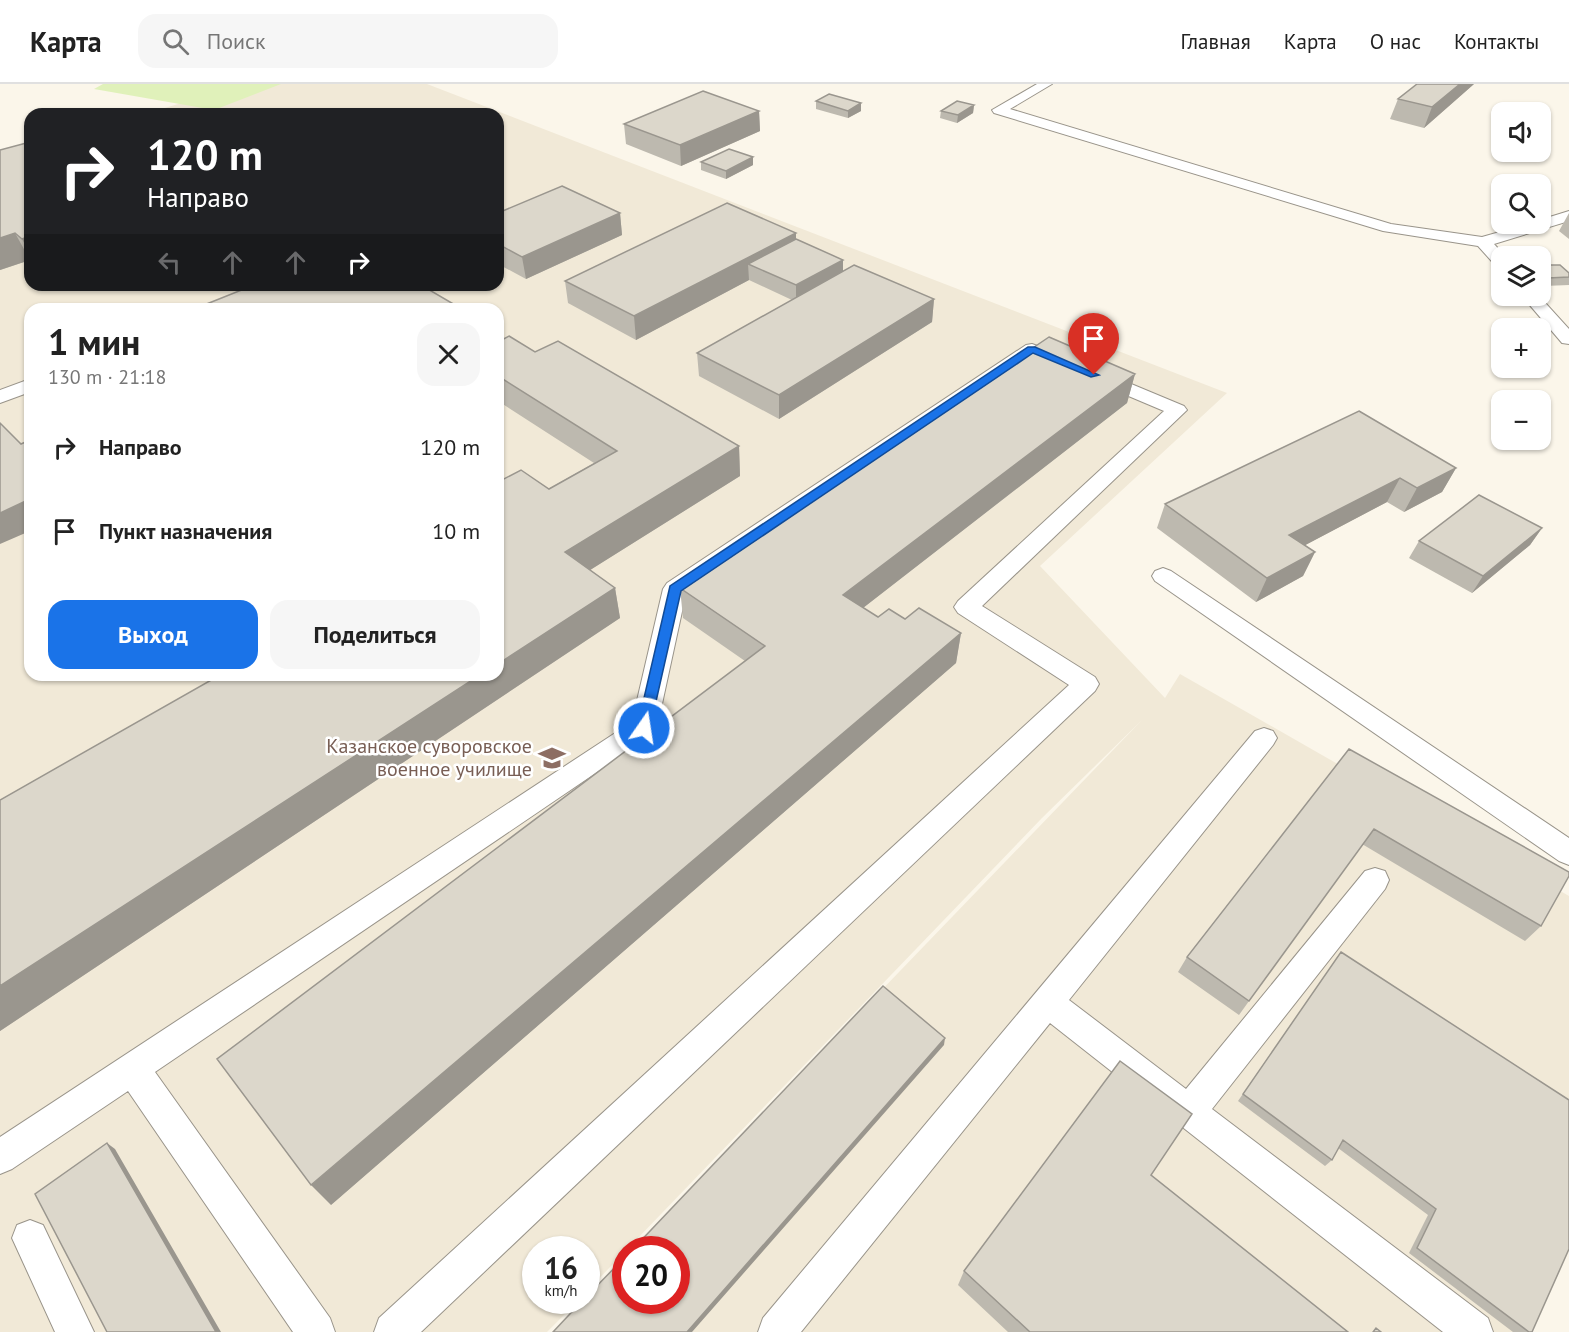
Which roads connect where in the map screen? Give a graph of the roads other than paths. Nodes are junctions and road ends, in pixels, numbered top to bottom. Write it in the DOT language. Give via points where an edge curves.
graph roads {
  1 [pos="1046,84"];
  2 [pos="1569,216"];
  3 [pos="1483,242"];
  4 [pos="1491,251"];
  5 [pos="1539,306"];
  6 [pos="1568,339"];
  7 [pos="24,388"];
  8 [pos="0,398"];
  9 [pos="1163,576"];
  10 [pos="1264,738"];
  11 [pos="1569,853"];
  12 [pos="1375,880"];
  13 [pos="1047,1002"];
  14 [pos="132,1068"];
  15 [pos="1189,1112"];
  16 [pos="0,1157"];
  17 [pos="30,1238"];
  18 [pos="75,1332"];
  19 [pos="316,1332"];
  20 [pos="393,1332"];
  21 [pos="777,1332"];
  22 [pos="1474,1332"];
  1 -- 3 [label="lane" via="995,114 1389,228"];
  2 -- 3 [label="lane"];
  3 -- 4 [label="lane"];
  5 -- 6 [label="lane"];
  7 -- 8 [label="lane"];
  9 -- 11 [label="lane"];
  10 -- 13 [label="lane"];
  12 -- 15 [label="lane"];
  13 -- 15 [label="lane"];
  13 -- 21 [label="lane"];
  14 -- 16 [label="lane"];
  14 -- 19 [label="lane"];
  14 -- 20 [label="lane" via="644,728 675,589 1032,349 1178,410 966,607 1086,684"];
  15 -- 22 [label="lane"];
  17 -- 18 [label="lane"];
}
